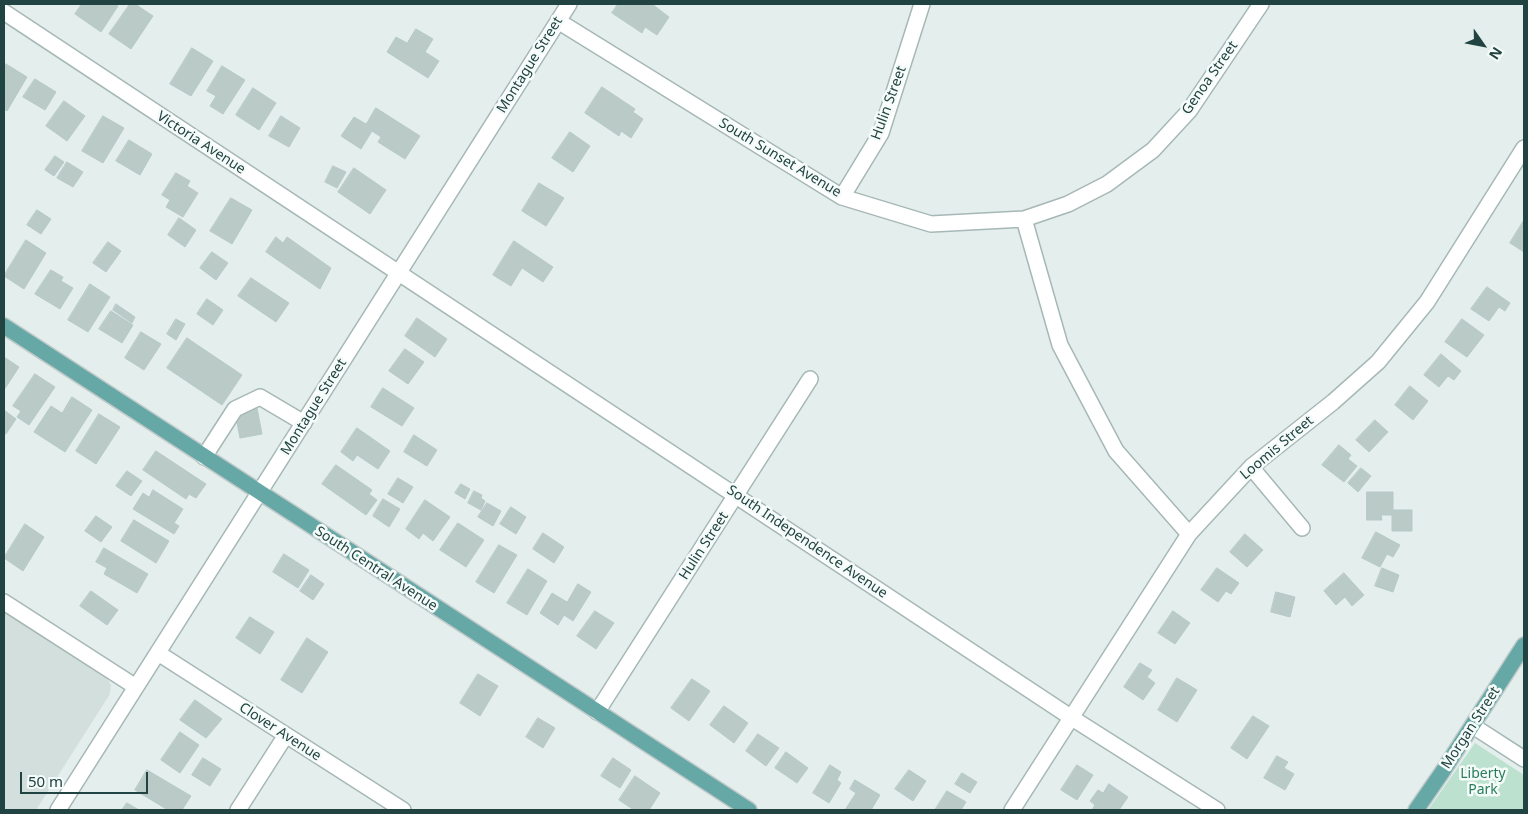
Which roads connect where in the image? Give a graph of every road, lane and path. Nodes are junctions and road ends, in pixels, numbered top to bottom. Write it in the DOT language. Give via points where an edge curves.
graph roads {
  1 [pos="569,4"];
  2 [pos="922,4"];
  3 [pos="1261,4"];
  4 [pos="4,12"];
  5 [pos="558,21"];
  6 [pos="1524,148"];
  7 [pos="842,197"];
  8 [pos="1024,219"];
  9 [pos="399,273"];
  10 [pos="4,326"];
  11 [pos="810,379"];
  12 [pos="304,423"];
  13 [pos="204,457"];
  14 [pos="1251,467"];
  15 [pos="259,493"];
  16 [pos="736,495"];
  17 [pos="1302,528"];
  18 [pos="1189,534"];
  19 [pos="4,602"];
  20 [pos="1524,645"];
  21 [pos="158,653"];
  22 [pos="136,687"];
  23 [pos="597,712"];
  24 [pos="1072,718"];
  25 [pos="1472,726"];
  26 [pos="286,735"];
  27 [pos="1524,759"];
  28 [pos="58,810"];
  29 [pos="238,810"];
  30 [pos="403,810"];
  31 [pos="749,810"];
  32 [pos="1012,810"];
  33 [pos="1217,810"];
  34 [pos="1416,810"];
  1 -- 5 [label="street, Montague Street"];
  2 -- 7 [label="street, Hulin Street" via="881,133"];
  3 -- 8 [label="street, Genoa Street" via="1189,111 1153,150 1107,184 1068,204"];
  4 -- 9 [label="street, Victoria Avenue"];
  5 -- 7 [label="street, South Sunset Avenue"];
  5 -- 9 [label="street, Montague Street"];
  6 -- 14 [label="street, Loomis Street" via="1426,302 1378,362"];
  7 -- 8 [label="street, South Sunset Avenue" via="931,224"];
  8 -- 18 [label="street" via="1060,345 1116,451"];
  9 -- 12 [label="street, Montague Street"];
  9 -- 16 [label="street, South Independence Avenue"];
  10 -- 13 [label="main road, South Central Avenue"];
  11 -- 16 [label="street, Hulin Street"];
  12 -- 13 [label="street" via="260,397 235,409"];
  12 -- 15 [label="street, Montague Street"];
  13 -- 15 [label="main road, South Central Avenue"];
  14 -- 17 [label="street"];
  14 -- 18 [label="street, Loomis Street"];
  15 -- 21 [label="street, Montague Street"];
  15 -- 23 [label="main road, South Central Avenue"];
  16 -- 23 [label="street, Hulin Street"];
  16 -- 24 [label="street, South Independence Avenue"];
  18 -- 24 [label="street, Loomis Street"];
  19 -- 22 [label="street"];
  20 -- 25 [label="main road, Morgan Street"];
  21 -- 22 [label="street, Montague Street"];
  21 -- 26 [label="street, Clover Avenue"];
  22 -- 28 [label="street, Montague Street"];
  23 -- 31 [label="main road, South Central Avenue"];
  24 -- 32 [label="street, Loomis Street"];
  24 -- 33 [label="street, South Independence Avenue"];
  25 -- 27 [label="street"];
  25 -- 34 [label="main road, Morgan Street"];
  26 -- 29 [label="street"];
  26 -- 30 [label="street, Clover Avenue"];
}
